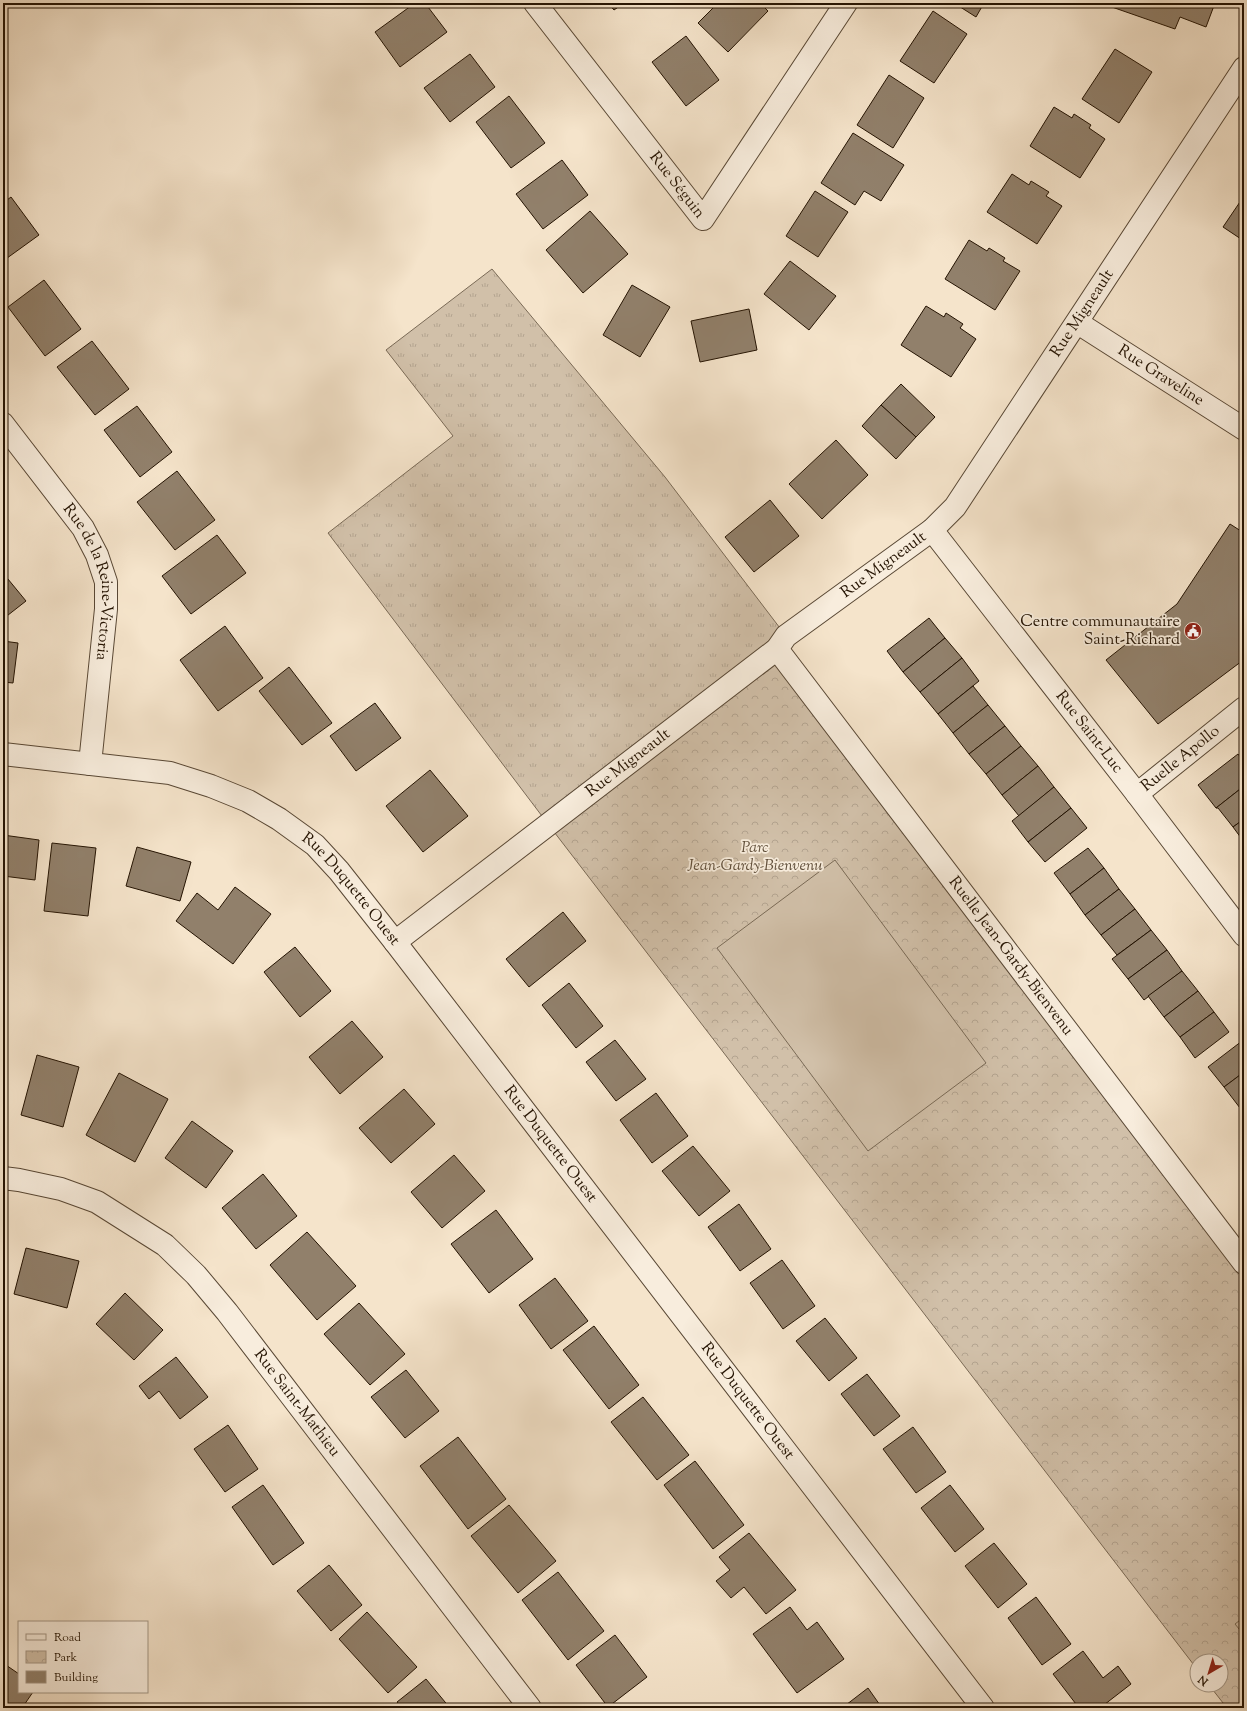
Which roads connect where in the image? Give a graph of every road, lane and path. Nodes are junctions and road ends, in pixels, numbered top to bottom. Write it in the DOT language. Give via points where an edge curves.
graph roads {
  1 [pos="535,3"];
  2 [pos="846,3"];
  3 [pos="1244,68"];
  4 [pos="1078,323"];
  5 [pos="3,424"];
  6 [pos="1244,429"];
  7 [pos="932,530"];
  8 [pos="777,649"];
  9 [pos="1244,708"];
  10 [pos="3,754"];
  11 [pos="90,764"];
  12 [pos="1137,794"];
  13 [pos="1244,935"];
  14 [pos="395,942"];
  15 [pos="3,1178"];
  16 [pos="1244,1263"];
  17 [pos="530,1708"];
  18 [pos="983,1708"];
  1 -- 2 [label="street, Rue Séguin" via="703,220"];
  3 -- 4 [label="street, Rue Migneault"];
  4 -- 6 [label="street, Rue Graveline"];
  4 -- 7 [label="street, Rue Migneault" via="956,507"];
  5 -- 11 [label="street, Rue de la Reine-Victoria" via="83,528 97,555 106,582 106,610"];
  7 -- 8 [label="street, Rue Migneault" via="786,636"];
  7 -- 12 [label="street, Rue Saint-Luc"];
  8 -- 14 [label="street, Rue Migneault"];
  8 -- 16 [label="street, Ruelle Jean-Gardy-Bienvenu"];
  9 -- 12 [label="street, Ruelle Apollo"];
  10 -- 11 [label="street, Rue Duquette Ouest"];
  11 -- 14 [label="street, Rue Duquette Ouest" via="170,773 248,801 273,815 315,846 339,871"];
  12 -- 13 [label="street, Rue Saint-Luc"];
  14 -- 18 [label="street, Rue Duquette Ouest"];
  15 -- 17 [label="street, Rue Saint-Mathieu" via="61,1190 98,1202 165,1245 196,1275 232,1318"];
}
